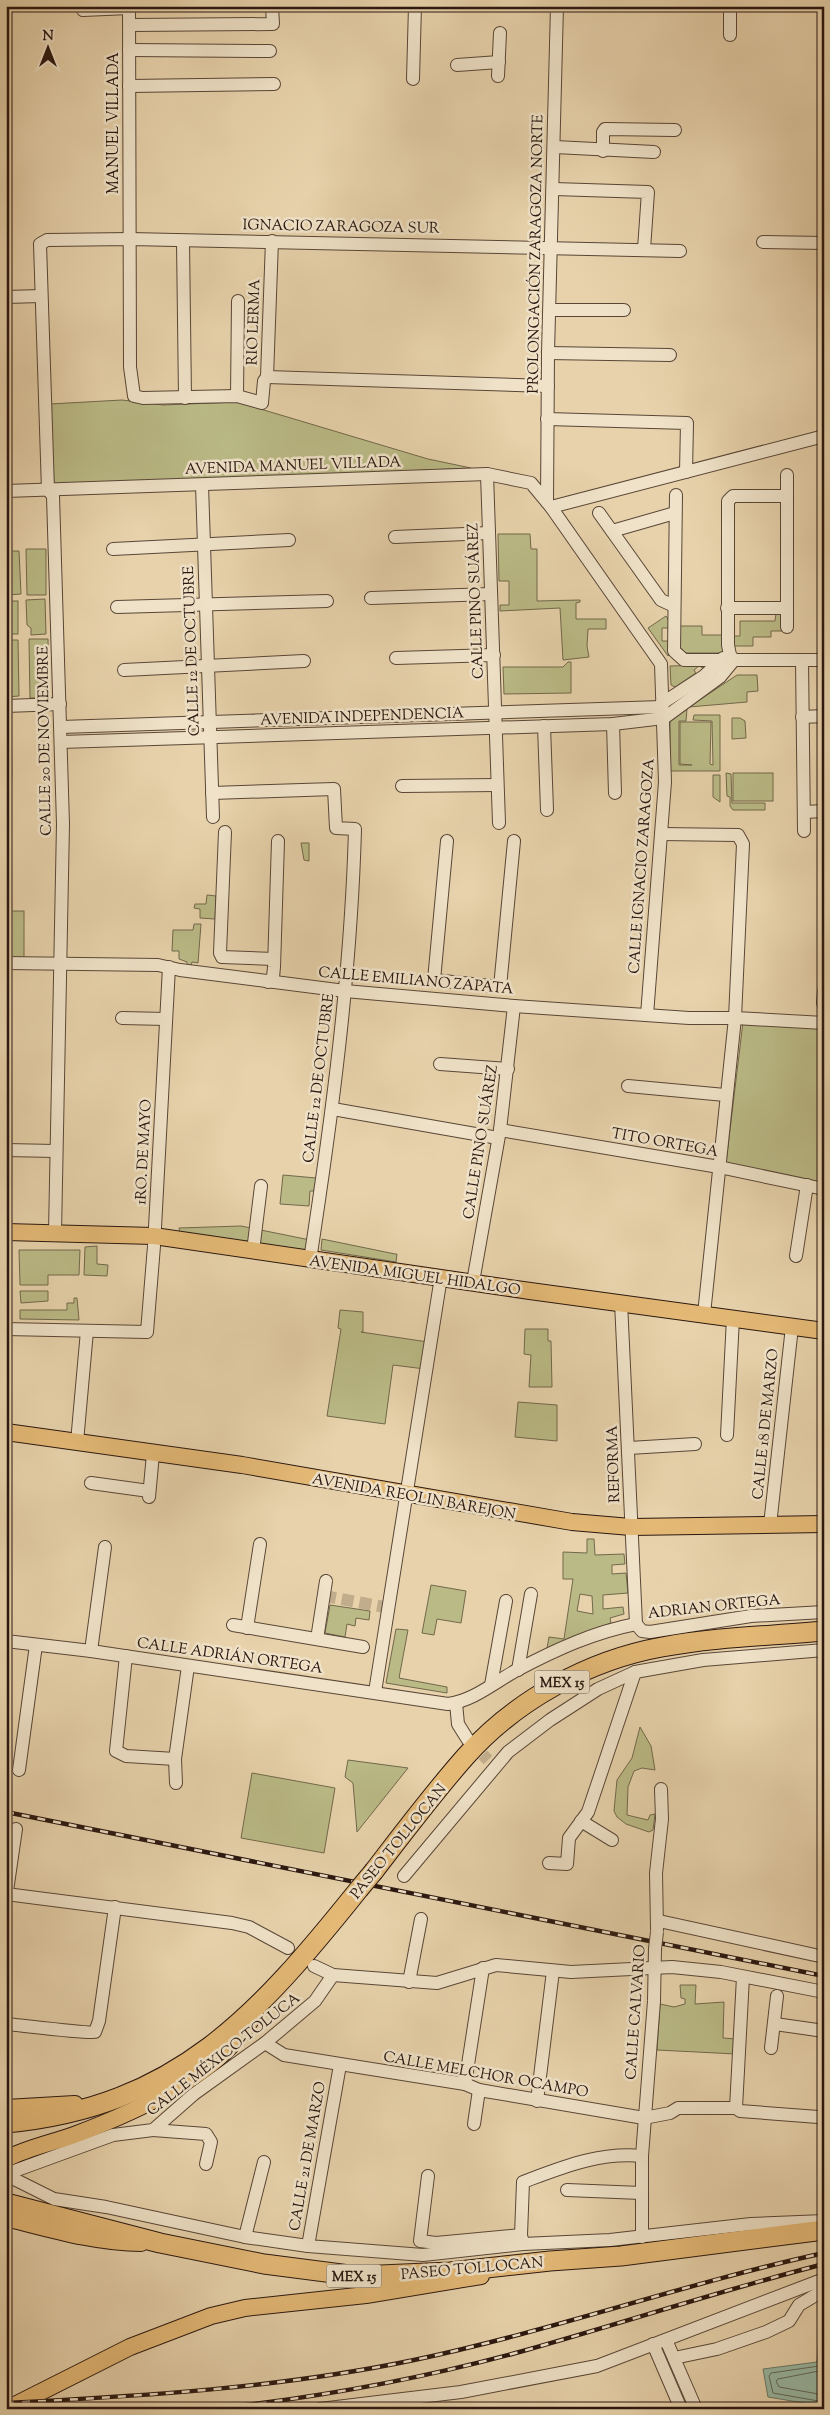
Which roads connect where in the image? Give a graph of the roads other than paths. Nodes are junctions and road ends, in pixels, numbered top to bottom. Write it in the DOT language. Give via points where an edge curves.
graph roads {
  1 [pos="272,6"];
  2 [pos="415,6"];
  3 [pos="557,6"];
  4 [pos="730,6"];
  5 [pos="129,7"];
  6 [pos="83,10"];
  7 [pos="130,24"];
  8 [pos="500,33"];
  9 [pos="730,35"];
  10 [pos="129,50"];
  11 [pos="270,51"];
  12 [pos="499,62"];
  13 [pos="457,65"];
  14 [pos="498,76"];
  15 [pos="413,79"];
  16 [pos="274,84"];
  17 [pos="129,86"];
  18 [pos="675,130"];
  19 [pos="555,147"];
  20 [pos="603,151"];
  21 [pos="654,152"];
  22 [pos="554,189"];
  23 [pos="130,239"];
  24 [pos="183,241"];
  25 [pos="272,241"];
  26 [pos="763,242"];
  27 [pos="824,243"];
  28 [pos="644,249"];
  29 [pos="551,250"];
  30 [pos="680,251"];
  31 [pos="42,296"];
  32 [pos="6,297"];
  33 [pos="238,301"];
  34 [pos="550,310"];
  35 [pos="624,310"];
  36 [pos="548,353"];
  37 [pos="670,355"];
  38 [pos="267,377"];
  39 [pos="548,386"];
  40 [pos="237,396"];
  41 [pos="185,398"];
  42 [pos="547,419"];
  43 [pos="824,436"];
  44 [pos="686,472"];
  45 [pos="487,474"];
  46 [pos="787,475"];
  47 [pos="202,485"];
  48 [pos="536,489"];
  49 [pos="48,490"];
  50 [pos="6,491"];
  51 [pos="676,495"];
  52 [pos="787,496"];
  53 [pos="549,504"];
  54 [pos="599,513"];
  55 [pos="675,513"];
  56 [pos="612,531"];
  57 [pos="489,533"];
  58 [pos="395,537"];
  59 [pos="290,540"];
  60 [pos="204,544"];
  61 [pos="113,549"];
  62 [pos="491,594"];
  63 [pos="371,598"];
  64 [pos="327,601"];
  65 [pos="206,605"];
  66 [pos="674,606"];
  67 [pos="117,608"];
  68 [pos="728,608"];
  69 [pos="786,608"];
  70 [pos="787,627"];
  71 [pos="728,645"];
  72 [pos="494,655"];
  73 [pos="396,658"];
  74 [pos="719,660"];
  75 [pos="734,660"];
  76 [pos="802,660"];
  77 [pos="824,660"];
  78 [pos="304,662"];
  79 [pos="207,665"];
  80 [pos="124,670"];
  81 [pos="707,680"];
  82 [pos="60,704"];
  83 [pos="6,706"];
  84 [pos="662,710"];
  85 [pos="577,711"];
  86 [pos="494,713"];
  87 [pos="802,716"];
  88 [pos="824,716"];
  89 [pos="355,718"];
  90 [pos="211,723"];
  91 [pos="613,724"];
  92 [pos="578,725"];
  93 [pos="544,726"];
  94 [pos="61,727"];
  95 [pos="495,728"];
  96 [pos="357,732"];
  97 [pos="211,738"];
  98 [pos="61,742"];
  99 [pos="497,785"];
  100 [pos="402,786"];
  101 [pos="212,793"];
  102 [pos="614,793"];
  103 [pos="547,810"];
  104 [pos="824,811"];
  105 [pos="804,812"];
  106 [pos="213,817"];
  107 [pos="499,823"];
  108 [pos="804,831"];
  109 [pos="225,832"];
  110 [pos="661,834"];
  111 [pos="278,841"];
  112 [pos="447,841"];
  113 [pos="514,841"];
  114 [pos="274,959"];
  115 [pos="61,962"];
  116 [pos="6,963"];
  117 [pos="169,966"];
  118 [pos="268,982"];
  119 [pos="467,984"];
  120 [pos="345,991"];
  121 [pos="466,1002"];
  122 [pos="514,1006"];
  123 [pos="647,1015"];
  124 [pos="122,1018"];
  125 [pos="734,1018"];
  126 [pos="166,1019"];
  127 [pos="824,1023"];
  128 [pos="440,1064"];
  129 [pos="508,1069"];
  130 [pos="628,1086"];
  131 [pos="726,1095"];
  132 [pos="333,1109"];
  133 [pos="499,1134"];
  134 [pos="6,1150"];
  135 [pos="55,1151"];
  136 [pos="719,1167"];
  137 [pos="807,1185"];
  138 [pos="261,1186"];
  139 [pos="824,1189"];
  140 [pos="6,1232"];
  141 [pos="55,1233"];
  142 [pos="154,1236"];
  143 [pos="253,1251"];
  144 [pos="796,1256"];
  145 [pos="310,1260"];
  146 [pos="441,1277"];
  147 [pos="473,1282"];
  148 [pos="621,1302"];
  149 [pos="704,1314"];
  150 [pos="733,1318"];
  151 [pos="792,1327"];
  152 [pos="6,1329"];
  153 [pos="87,1331"];
  154 [pos="824,1331"];
  155 [pos="6,1432"];
  156 [pos="728,1435"];
  157 [pos="77,1442"];
  158 [pos="695,1444"];
  159 [pos="629,1448"];
  160 [pos="153,1454"];
  161 [pos="91,1483"];
  162 [pos="408,1494"];
  163 [pos="824,1524"];
  164 [pos="770,1526"];
  165 [pos="631,1527"];
  166 [pos="260,1544"];
  167 [pos="105,1547"];
  168 [pos="326,1581"];
  169 [pos="531,1594"];
  170 [pos="506,1601"];
  171 [pos="824,1612"];
  172 [pos="636,1624"];
  173 [pos="233,1625"];
  174 [pos="247,1628"];
  175 [pos="824,1631"];
  176 [pos="317,1639"];
  177 [pos="6,1641"];
  178 [pos="36,1645"];
  179 [pos="363,1647"];
  180 [pos="824,1650"];
  181 [pos="91,1651"];
  182 [pos="126,1656"];
  183 [pos="188,1666"];
  184 [pos="518,1670"];
  185 [pos="635,1672"];
  186 [pos="491,1684"];
  187 [pos="375,1692"];
  188 [pos="452,1703"];
  189 [pos="468,1740"];
  190 [pos="175,1759"];
  191 [pos="19,1770"];
  192 [pos="176,1783"];
  193 [pos="661,1789"];
  194 [pos="582,1821"];
  195 [pos="16,1829"];
  196 [pos="612,1840"];
  197 [pos="549,1863"];
  198 [pos="404,1876"];
  199 [pos="6,1895"];
  200 [pos="115,1906"];
  201 [pos="421,1919"];
  202 [pos="658,1927"];
  203 [pos="288,1948"];
  204 [pos="824,1957"];
  205 [pos="314,1966"];
  206 [pos="483,1968"];
  207 [pos="654,1969"];
  208 [pos="553,1971"];
  209 [pos="333,1975"];
  210 [pos="743,1977"];
  211 [pos="409,1982"];
  212 [pos="824,1992"];
  213 [pos="778,1996"];
  214 [pos="258,2006"];
  215 [pos="6,2024"];
  216 [pos="775,2024"];
  217 [pos="824,2031"];
  218 [pos="265,2043"];
  219 [pos="771,2048"];
  220 [pos="340,2065"];
  221 [pos="465,2084"];
  222 [pos="479,2090"];
  223 [pos="119,2097"];
  224 [pos="537,2101"];
  225 [pos="6,2108"];
  226 [pos="736,2108"];
  227 [pos="644,2118"];
  228 [pos="824,2120"];
  229 [pos="6,2122"];
  230 [pos="474,2124"];
  231 [pos="153,2130"];
  232 [pos="642,2156"];
  233 [pos="6,2160"];
  234 [pos="264,2162"];
  235 [pos="206,2164"];
  236 [pos="6,2174"];
  237 [pos="428,2176"];
  238 [pos="567,2190"];
  239 [pos="641,2193"];
  240 [pos="6,2203"];
  241 [pos="6,2218"];
  242 [pos="824,2221"];
  243 [pos="824,2230"];
  244 [pos="245,2236"];
  245 [pos="642,2237"];
  246 [pos="522,2239"];
  247 [pos="160,2242"];
  248 [pos="308,2246"];
  249 [pos="550,2260"];
  250 [pos="824,2279"];
  251 [pos="824,2290"];
  252 [pos="666,2340"];
  253 [pos="653,2344"];
  254 [pos="674,2358"];
  255 [pos="7,2409"];
  256 [pos="320,2409"];
  257 [pos="682,2409"];
  258 [pos="696,2409"];
  1 -- 7 [label="street" via="273,24"];
  2 -- 15 [label="street"];
  3 -- 19 [label="street, PROLONGACIÓN ZARAGOZA NORTE"];
  4 -- 9 [label="street"];
  5 -- 6 [label="street"];
  5 -- 7 [label="street, MANUEL VILLADA"];
  7 -- 10 [label="street, MANUEL VILLADA"];
  8 -- 12 [label="street"];
  10 -- 11 [label="street"];
  10 -- 17 [label="street, MANUEL VILLADA"];
  12 -- 13 [label="street"];
  12 -- 14 [label="street"];
  16 -- 17 [label="street"];
  17 -- 23 [label="street, MANUEL VILLADA"];
  18 -- 20 [label="street" via="605,128"];
  19 -- 20 [label="street"];
  19 -- 22 [label="street, PROLONGACIÓN ZARAGOZA NORTE"];
  20 -- 21 [label="street"];
  22 -- 28 [label="street" via="648,192"];
  22 -- 29 [label="street, PROLONGACIÓN ZARAGOZA NORTE"];
  23 -- 24 [label="street, IGNACIO ZARAGOZA SUR"];
  23 -- 31 [label="street, CALLE 20 DE NOVIEMBRE" via="47,240 40,244"];
  23 -- 41 [label="street, MANUEL VILLADA" via="131,385 134,396"];
  24 -- 25 [label="street, IGNACIO ZARAGOZA SUR"];
  24 -- 41 [label="street"];
  25 -- 29 [label="street, IGNACIO ZARAGOZA SUR" via="543,246"];
  25 -- 38 [label="street, RIO LERMA"];
  26 -- 27 [label="street"];
  28 -- 29 [label="street, IGNACIO ZARAGOZA SUR"];
  28 -- 30 [label="street, IGNACIO ZARAGOZA SUR"];
  29 -- 34 [label="street, PROLONGACIÓN ZARAGOZA NORTE"];
  31 -- 32 [label="street"];
  31 -- 49 [label="street, CALLE 20 DE NOVIEMBRE"];
  33 -- 40 [label="street"];
  34 -- 35 [label="street"];
  34 -- 36 [label="street, PROLONGACIÓN ZARAGOZA NORTE"];
  36 -- 37 [label="street"];
  36 -- 39 [label="street, PROLONGACIÓN ZARAGOZA NORTE"];
  38 -- 39 [label="street"];
  38 -- 40 [label="street, RIO LERMA" via="262,403"];
  39 -- 42 [label="street, PROLONGACIÓN ZARAGOZA NORTE"];
  40 -- 41 [label="street"];
  42 -- 44 [label="street" via="687,423"];
  42 -- 53 [label="street, PROLONGACIÓN ZARAGOZA NORTE"];
  43 -- 44 [label="street"];
  44 -- 53 [label="street"];
  45 -- 47 [label="street, AVENIDA MANUEL VILLADA"];
  45 -- 48 [label="street, AVENIDA MANUEL VILLADA" via="530,483"];
  45 -- 57 [label="street, CALLE PINO SUÁREZ"];
  46 -- 52 [label="street"];
  47 -- 49 [label="street, AVENIDA MANUEL VILLADA"];
  47 -- 60 [label="street, CALLE 12 DE OCTUBRE"];
  48 -- 53 [label="street, CALLE IGNACIO ZARAGOZA"];
  49 -- 50 [label="street, AVENIDA MANUEL VILLADA"];
  49 -- 82 [label="street, CALLE 20 DE NOVIEMBRE" via="53,496"];
  51 -- 55 [label="street"];
  52 -- 68 [label="street" via="733,496 728,502"];
  52 -- 69 [label="street"];
  53 -- 84 [label="street, CALLE IGNACIO ZARAGOZA" via="656,654 663,675"];
  54 -- 56 [label="street"];
  55 -- 56 [label="street"];
  55 -- 66 [label="street"];
  56 -- 66 [label="street" via="661,600"];
  57 -- 58 [label="street"];
  57 -- 62 [label="street, CALLE PINO SUÁREZ"];
  59 -- 60 [label="street"];
  60 -- 61 [label="street"];
  60 -- 65 [label="street, CALLE 12 DE OCTUBRE"];
  62 -- 63 [label="street"];
  62 -- 72 [label="street, CALLE PINO SUÁREZ"];
  64 -- 65 [label="street"];
  65 -- 67 [label="street"];
  65 -- 79 [label="street, CALLE 12 DE OCTUBRE"];
  66 -- 74 [label="street" via="674,651 678,656 684,660"];
  68 -- 69 [label="street"];
  68 -- 71 [label="street"];
  69 -- 70 [label="street"];
  71 -- 74 [label="street" via="725,656"];
  71 -- 75 [label="street"];
  72 -- 73 [label="street"];
  72 -- 86 [label="street, CALLE PINO SUÁREZ"];
  74 -- 75 [label="street"];
  74 -- 81 [label="street"];
  75 -- 76 [label="street"];
  75 -- 81 [label="street" via="727,672"];
  76 -- 77 [label="street"];
  76 -- 87 [label="street"];
  78 -- 79 [label="street"];
  79 -- 80 [label="street"];
  79 -- 90 [label="street, CALLE 12 DE OCTUBRE"];
  81 -- 84 [label="street"];
  82 -- 83 [label="street"];
  82 -- 94 [label="street, CALLE 20 DE NOVIEMBRE"];
  84 -- 85 [label="street, AVENIDA INDEPENDENCIA"];
  84 -- 91 [label="street, AVENIDA INDEPENDENCIA"];
  84 -- 110 [label="street, CALLE IGNACIO ZARAGOZA" via="665,782"];
  85 -- 86 [label="street, AVENIDA INDEPENDENCIA"];
  85 -- 92 [label="street"];
  86 -- 89 [label="street, AVENIDA INDEPENDENCIA"];
  86 -- 95 [label="street, CALLE PINO SUÁREZ"];
  87 -- 88 [label="street"];
  87 -- 105 [label="street"];
  89 -- 90 [label="street, AVENIDA INDEPENDENCIA"];
  89 -- 96 [label="street"];
  90 -- 94 [label="street, AVENIDA INDEPENDENCIA"];
  90 -- 97 [label="street, CALLE 12 DE OCTUBRE"];
  91 -- 92 [label="street, AVENIDA INDEPENDENCIA"];
  91 -- 102 [label="street"];
  92 -- 93 [label="street, AVENIDA INDEPENDENCIA"];
  93 -- 95 [label="street, AVENIDA INDEPENDENCIA"];
  93 -- 103 [label="street"];
  94 -- 98 [label="street, CALLE 20 DE NOVIEMBRE"];
  95 -- 96 [label="street, AVENIDA INDEPENDENCIA"];
  95 -- 99 [label="street, CALLE PINO SUÁREZ"];
  96 -- 97 [label="street, AVENIDA INDEPENDENCIA"];
  97 -- 98 [label="street, AVENIDA INDEPENDENCIA"];
  97 -- 101 [label="street, CALLE 12 DE OCTUBRE"];
  98 -- 115 [label="street, CALLE 20 DE NOVIEMBRE"];
  99 -- 100 [label="street"];
  99 -- 107 [label="street, CALLE PINO SUÁREZ"];
  101 -- 106 [label="street, CALLE 12 DE OCTUBRE"];
  101 -- 120 [label="street, CALLE 12 DE OCTUBRE" via="334,789 336,828 355,829"];
  104 -- 105 [label="street"];
  105 -- 108 [label="street"];
  109 -- 114 [label="street" via="220,953 222,957"];
  110 -- 123 [label="street, CALLE IGNACIO ZARAGOZA"];
  110 -- 125 [label="street" via="738,835 743,844"];
  111 -- 114 [label="street"];
  112 -- 119 [label="street" via="434,980"];
  113 -- 119 [label="street" via="500,986"];
  114 -- 118 [label="street" via="273,977"];
  115 -- 116 [label="street, CALLE EMILIANO ZAPATA"];
  115 -- 117 [label="street, CALLE EMILIANO ZAPATA"];
  115 -- 135 [label="street, CALLE 20 DE NOVIEMBRE"];
  117 -- 118 [label="street, CALLE EMILIANO ZAPATA"];
  117 -- 126 [label="street, 1RO. DE MAYO"];
  118 -- 120 [label="street, CALLE EMILIANO ZAPATA"];
  119 -- 121 [label="street"];
  120 -- 121 [label="street, CALLE EMILIANO ZAPATA"];
  120 -- 132 [label="street, CALLE 12 DE OCTUBRE"];
  121 -- 122 [label="street, CALLE EMILIANO ZAPATA"];
  122 -- 123 [label="street, CALLE EMILIANO ZAPATA"];
  122 -- 129 [label="street, CALLE PINO SUÁREZ"];
  123 -- 125 [label="street, CALLE EMILIANO ZAPATA"];
  124 -- 126 [label="street"];
  125 -- 127 [label="street, CALLE EMILIANO ZAPATA"];
  125 -- 131 [label="street"];
  126 -- 142 [label="street, 1RO. DE MAYO"];
  128 -- 129 [label="street"];
  129 -- 133 [label="street, CALLE PINO SUÁREZ"];
  130 -- 131 [label="street"];
  131 -- 136 [label="street"];
  132 -- 133 [label="street, TITO ORTEGA"];
  132 -- 145 [label="street, CALLE 12 DE OCTUBRE"];
  133 -- 136 [label="street, TITO ORTEGA"];
  133 -- 147 [label="street, CALLE PINO SUÁREZ"];
  134 -- 135 [label="street"];
  135 -- 141 [label="street, CALLE 20 DE NOVIEMBRE"];
  136 -- 137 [label="street, TITO ORTEGA"];
  136 -- 149 [label="street"];
  137 -- 139 [label="street, TITO ORTEGA"];
  137 -- 144 [label="street"];
  138 -- 143 [label="street"];
  140 -- 141 [label="main road, AVENIDA MIGUEL HIDALGO"];
  141 -- 142 [label="main road, AVENIDA MIGUEL HIDALGO"];
  142 -- 143 [label="main road, AVENIDA MIGUEL HIDALGO"];
  142 -- 153 [label="street, 1RO. DE MAYO" via="146,1333"];
  143 -- 145 [label="main road, AVENIDA MIGUEL HIDALGO"];
  145 -- 146 [label="main road, AVENIDA MIGUEL HIDALGO"];
  146 -- 147 [label="main road, AVENIDA MIGUEL HIDALGO"];
  146 -- 162 [label="street"];
  147 -- 148 [label="main road, AVENIDA MIGUEL HIDALGO"];
  148 -- 149 [label="main road, AVENIDA MIGUEL HIDALGO"];
  148 -- 159 [label="street, REFORMA"];
  149 -- 150 [label="main road, AVENIDA MIGUEL HIDALGO"];
  150 -- 151 [label="main road, AVENIDA MIGUEL HIDALGO"];
  150 -- 156 [label="street"];
  151 -- 154 [label="main road, AVENIDA MIGUEL HIDALGO"];
  151 -- 164 [label="street, CALLE 18 DE MARZO"];
  152 -- 153 [label="street"];
  153 -- 157 [label="street"];
  155 -- 157 [label="main road, AVENIDA REOLIN BAREJON"];
  157 -- 160 [label="main road, AVENIDA REOLIN BAREJON"];
  158 -- 159 [label="street"];
  159 -- 165 [label="street, REFORMA"];
  160 -- 161 [label="street" via="149,1494"];
  160 -- 162 [label="main road, AVENIDA REOLIN BAREJON"];
  162 -- 165 [label="main road, AVENIDA REOLIN BAREJON" via="533,1517"];
  162 -- 187 [label="street"];
  163 -- 164 [label="main road, AVENIDA REOLIN BAREJON"];
  164 -- 165 [label="main road, AVENIDA REOLIN BAREJON"];
  165 -- 172 [label="street, REFORMA"];
  166 -- 174 [label="street"];
  167 -- 181 [label="street"];
  168 -- 176 [label="street"];
  169 -- 184 [label="street"];
  170 -- 186 [label="street"];
  171 -- 172 [label="street, ADRIAN ORTEGA" via="751,1616 650,1632"];
  172 -- 184 [label="street, ADRIAN ORTEGA" via="593,1635"];
  173 -- 174 [label="street"];
  174 -- 176 [label="street"];
  175 -- 214 [label="highway, PASEO TOLLOCAN / MEX 15, bridge" via="661,1647 621,1657 564,1681 523,1706 466,1756 306,1955"];
  176 -- 179 [label="street"];
  177 -- 178 [label="street, CALLE ADRIÁN ORTEGA"];
  178 -- 181 [label="street, CALLE ADRIÁN ORTEGA"];
  178 -- 191 [label="street"];
  180 -- 185 [label="street" via="703,1660"];
  181 -- 182 [label="street, CALLE ADRIÁN ORTEGA"];
  182 -- 183 [label="street, CALLE ADRIÁN ORTEGA"];
  182 -- 190 [label="street" via="116,1751 126,1756"];
  183 -- 187 [label="street, CALLE ADRIÁN ORTEGA"];
  183 -- 190 [label="street"];
  184 -- 186 [label="street, ADRIAN ORTEGA"];
  185 -- 194 [label="street" via="588,1812"];
  185 -- 198 [label="street" via="598,1689 491,1763"];
  186 -- 188 [label="street, ADRIAN ORTEGA" via="464,1701"];
  187 -- 188 [label="street, CALLE ADRIÁN ORTEGA"];
  188 -- 189 [label="street" via="458,1724"];
  190 -- 192 [label="street"];
  193 -- 202 [label="street, CALLE CALVARIO" via="662,1820 656,1873"];
  194 -- 196 [label="street"];
  194 -- 197 [label="street" via="569,1838 567,1864"];
  195 -- 199 [label="street"];
  199 -- 200 [label="street"];
  200 -- 203 [label="street" via="249,1927"];
  200 -- 215 [label="street" via="95,2032"];
  201 -- 211 [label="street"];
  202 -- 204 [label="street"];
  202 -- 207 [label="street, CALLE CALVARIO, bridge"];
  205 -- 209 [label="street"];
  206 -- 208 [label="street" via="496,1966"];
  206 -- 211 [label="street" via="437,1983"];
  206 -- 221 [label="street"];
  207 -- 208 [label="street"];
  207 -- 210 [label="street" via="672,1967"];
  207 -- 227 [label="street, CALLE CALVARIO"];
  208 -- 224 [label="street"];
  209 -- 211 [label="street"];
  209 -- 218 [label="street, CALLE MÉXICO-TOLUCA" via="316,2001"];
  210 -- 212 [label="street"];
  210 -- 226 [label="street"];
  213 -- 216 [label="street"];
  214 -- 223 [label="highway, PASEO TOLLOCAN / MEX 15" via="184,2066"];
  214 -- 233 [label="main road" via="250,2024 210,2063 166,2094 136,2110"];
  216 -- 217 [label="street"];
  216 -- 219 [label="street"];
  218 -- 220 [label="street, CALLE MELCHOR OCAMPO" via="284,2055"];
  218 -- 231 [label="street, CALLE MÉXICO-TOLUCA" via="194,2094"];
  220 -- 221 [label="street, CALLE MELCHOR OCAMPO"];
  220 -- 248 [label="street, CALLE 21 DE MARZO"];
  221 -- 222 [label="street, CALLE MELCHOR OCAMPO"];
  222 -- 224 [label="street, CALLE MELCHOR OCAMPO"];
  222 -- 230 [label="street"];
  223 -- 225 [label="main road"];
  223 -- 229 [label="highway, PASEO TOLLOCAN / MEX 15" via="51,2117"];
  224 -- 227 [label="street, CALLE MELCHOR OCAMPO"];
  226 -- 227 [label="street, CALLE MELCHOR OCAMPO" via="678,2108 670,2113"];
  226 -- 228 [label="street, CALLE MELCHOR OCAMPO"];
  227 -- 232 [label="street, CALLE CALVARIO"];
  231 -- 235 [label="street" via="206,2134 211,2142"];
  231 -- 236 [label="street, CALLE MÉXICO-TOLUCA" via="113,2135"];
  232 -- 239 [label="street, CALLE CALVARIO"];
  232 -- 246 [label="street" via="597,2156 523,2182"];
  234 -- 244 [label="street"];
  236 -- 244 [label="street" via="54,2199"];
  237 -- 246 [label="street" via="420,2240 425,2243"];
  238 -- 239 [label="street"];
  239 -- 245 [label="street, CALLE CALVARIO"];
  240 -- 247 [label="highway, PASEO TOLLOCAN / MEX 15"];
  241 -- 247 [label="main road" via="123,2243"];
  242 -- 245 [label="street" via="752,2224"];
  243 -- 249 [label="highway, PASEO TOLLOCAN / MEX 15" via="621,2256"];
  244 -- 248 [label="street"];
  245 -- 246 [label="street" via="550,2244"];
  246 -- 248 [label="street, CALLE 21 DE MARZO" via="423,2255"];
  247 -- 249 [label="highway, PASEO TOLLOCAN / MEX 15" via="264,2264 357,2276 450,2272"];
  249 -- 255 [label="main road" via="457,2281 245,2308 211,2316 130,2347"];
  250 -- 252 [label="street"];
  251 -- 254 [label="street" via="799,2305 789,2321 766,2332 717,2349"];
  252 -- 253 [label="street"];
  252 -- 254 [label="street"];
  253 -- 256 [label="street" via="597,2366 562,2374 461,2392"];
  253 -- 257 [label="street"];
  254 -- 258 [label="street"];
}
